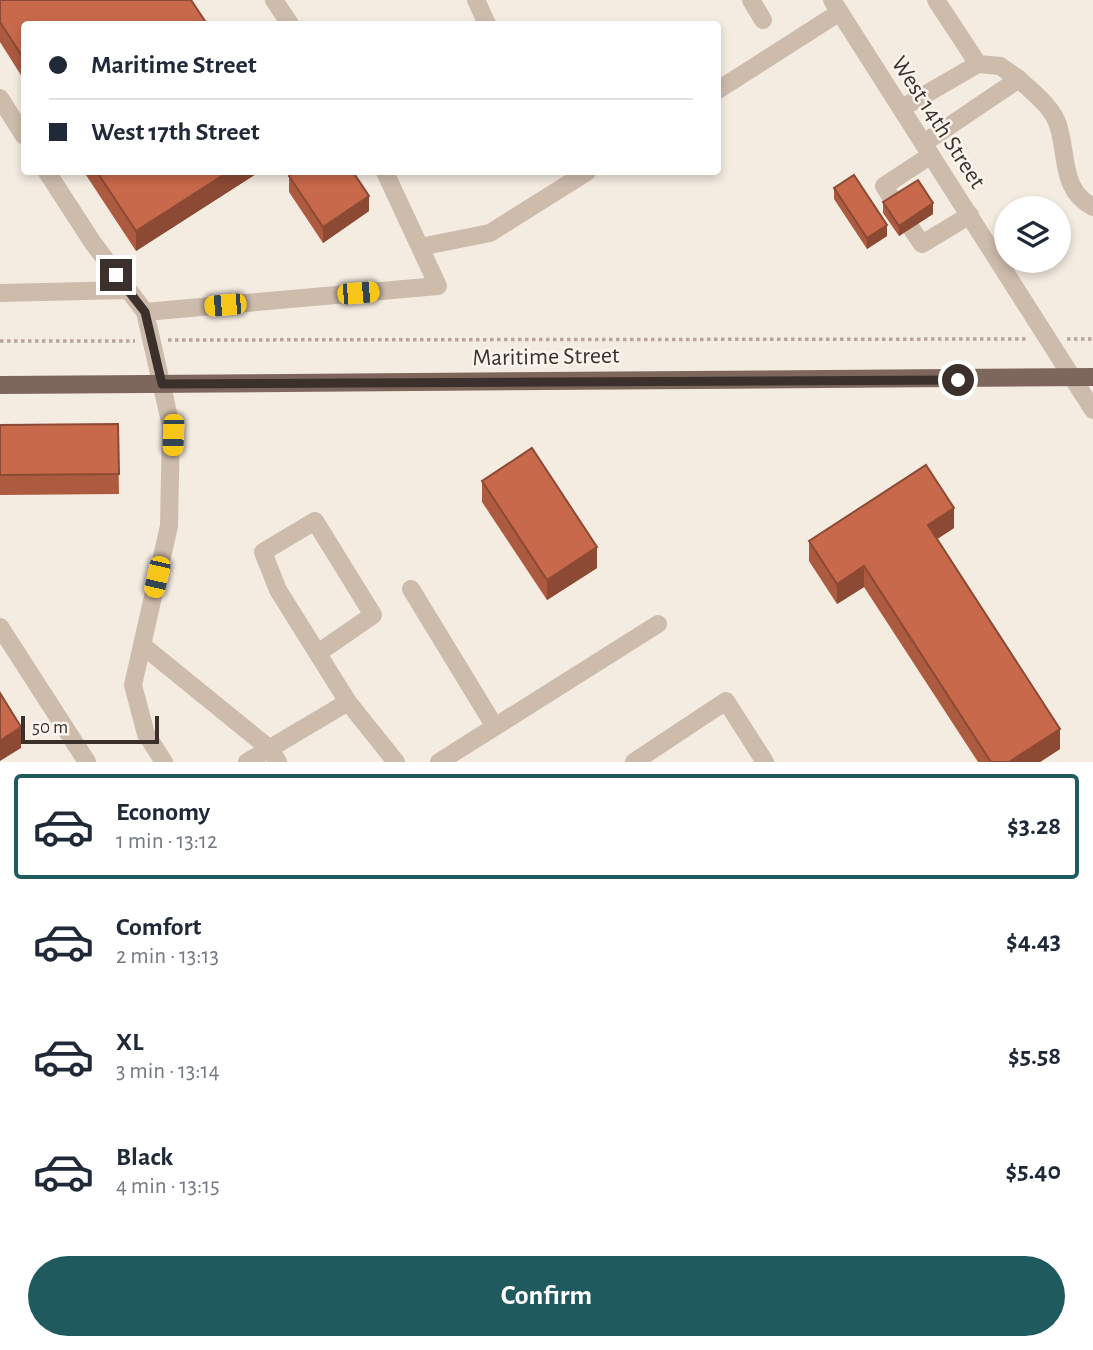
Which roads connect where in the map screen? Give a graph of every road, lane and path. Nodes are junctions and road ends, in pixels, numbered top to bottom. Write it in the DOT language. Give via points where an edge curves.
graph roads {
  1 [pos="274,0"];
  2 [pos="476,0"];
  3 [pos="751,0"];
  4 [pos="936,0"];
  5 [pos="836,6"];
  6 [pos="763,20"];
  7 [pos="288,21"];
  8 [pos="486,21"];
  9 [pos="978,64"];
  10 [pos="1018,79"];
  11 [pos="721,88"];
  12 [pos="0,98"];
  13 [pos="902,108"];
  14 [pos="21,131"];
  15 [pos="928,149"];
  16 [pos="49,175"];
  17 [pos="386,175"];
  18 [pos="582,175"];
  19 [pos="896,205"];
  20 [pos="1093,207"];
  21 [pos="970,215"];
  22 [pos="911,228"];
  23 [pos="420,247"];
  24 [pos="128,290"];
  25 [pos="0,293"];
  26 [pos="145,312"];
  27 [pos="984,339"];
  28 [pos="210,340"];
  29 [pos="0,341"];
  30 [pos="102,341"];
  31 [pos="1071,377"];
  32 [pos="1093,377"];
  33 [pos="162,384"];
  34 [pos="0,385"];
  35 [pos="1093,410"];
  36 [pos="411,589"];
  37 [pos="658,624"];
  38 [pos="0,627"];
  39 [pos="142,645"];
  40 [pos="318,653"];
  41 [pos="348,702"];
  42 [pos="495,727"];
  43 [pos="274,755"];
  44 [pos="84,761"];
  45 [pos="164,762"];
  46 [pos="247,762"];
  47 [pos="396,762"];
  48 [pos="439,762"];
  49 [pos="634,762"];
  50 [pos="765,762"];
  1 -- 7 [label="street"];
  2 -- 8 [label="street"];
  3 -- 6 [label="street"];
  4 -- 9 [label="street"];
  5 -- 11 [label="street"];
  5 -- 13 [label="street, West 14th Street"];
  9 -- 10 [label="street" via="1000,66"];
  9 -- 13 [label="street"];
  10 -- 15 [label="street"];
  10 -- 20 [label="street" via="1053,114 1067,180 1082,201"];
  12 -- 14 [label="street"];
  13 -- 15 [label="street, West 14th Street"];
  15 -- 19 [label="street" via="884,186"];
  15 -- 21 [label="street, West 14th Street"];
  16 -- 24 [label="street"];
  17 -- 23 [label="street"];
  18 -- 23 [label="street" via="489,233"];
  21 -- 22 [label="street" via="922,244"];
  21 -- 31 [label="street, West 14th Street"];
  23 -- 26 [label="street" via="438,286"];
  24 -- 25 [label="street"];
  24 -- 26 [label="street"];
  26 -- 33 [label="street"];
  27 -- 28 [label="path"];
  29 -- 30 [label="path"];
  31 -- 32 [label="main road, Maritime Street"];
  31 -- 33 [label="main road, Maritime Street"];
  31 -- 35 [label="street, West 14th Street"];
  33 -- 34 [label="main road, Maritime Street"];
  33 -- 39 [label="street" via="173,435 169,526"];
  36 -- 42 [label="street"];
  37 -- 42 [label="street"];
  38 -- 44 [label="street"];
  39 -- 43 [label="street"];
  39 -- 45 [label="street" via="133,685 146,734"];
  40 -- 40 [label="street" via="278,590 263,552 315,522 373,615"];
  40 -- 41 [label="street"];
  41 -- 43 [label="street"];
  41 -- 47 [label="street"];
  42 -- 48 [label="street"];
  43 -- 46 [label="street"];
  49 -- 50 [label="street" via="726,701"];
}
